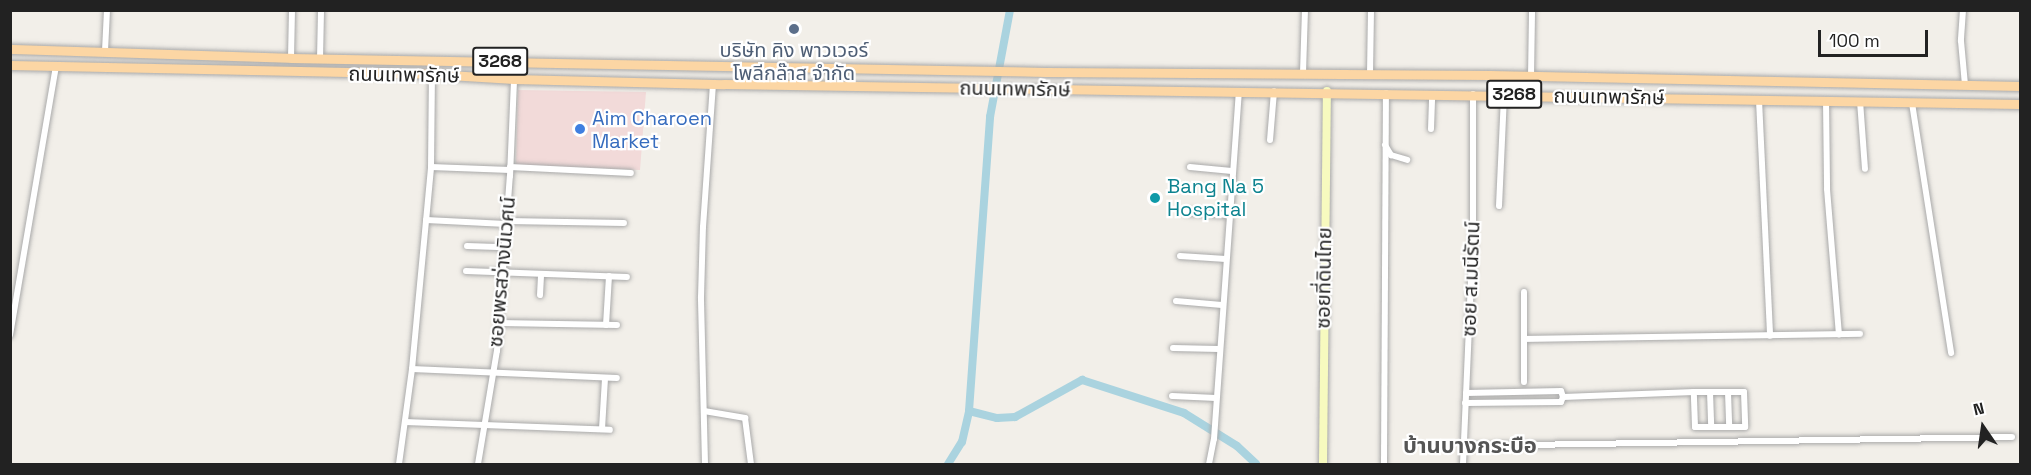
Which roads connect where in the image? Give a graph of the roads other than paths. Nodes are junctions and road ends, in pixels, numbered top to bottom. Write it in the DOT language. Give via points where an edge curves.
graph roads {
  1 [pos="106,10"];
  2 [pos="292,10"];
  3 [pos="321,10"];
  4 [pos="1305,10"];
  5 [pos="1371,10"];
  6 [pos="1532,10"];
  7 [pos="1963,10"];
  8 [pos="10,49"];
  9 [pos="105,51"];
  10 [pos="291,58"];
  11 [pos="320,59"];
  12 [pos="10,65"];
  13 [pos="56,66"];
  14 [pos="1303,73"];
  15 [pos="432,74"];
  16 [pos="1370,74"];
  17 [pos="1531,77"];
  18 [pos="514,79"];
  19 [pos="713,83"];
  20 [pos="1965,85"];
  21 [pos="2020,86"];
  22 [pos="1239,91"];
  23 [pos="1274,91"];
  24 [pos="1327,91"];
  25 [pos="1386,92"];
  26 [pos="1432,94"];
  27 [pos="1473,94"];
  28 [pos="1504,94"];
  29 [pos="1759,100"];
  30 [pos="1826,101"];
  31 [pos="1860,101"];
  32 [pos="1912,103"];
  33 [pos="2020,104"];
  34 [pos="1431,129"];
  35 [pos="1270,140"];
  36 [pos="1385,145"];
  37 [pos="1407,160"];
  38 [pos="431,167"];
  39 [pos="1190,167"];
  40 [pos="510,169"];
  41 [pos="1865,169"];
  42 [pos="1232,171"];
  43 [pos="631,173"];
  44 [pos="1499,206"];
  45 [pos="1186,212"];
  46 [pos="1229,215"];
  47 [pos="426,220"];
  48 [pos="507,222"];
  49 [pos="624,223"];
  50 [pos="467,246"];
  51 [pos="505,247"];
  52 [pos="1180,256"];
  53 [pos="1226,259"];
  54 [pos="466,271"];
  55 [pos="503,274"];
  56 [pos="541,275"];
  57 [pos="609,276"];
  58 [pos="627,277"];
  59 [pos="1524,292"];
  60 [pos="540,295"];
  61 [pos="1176,301"];
  62 [pos="1222,305"];
  63 [pos="499,323"];
  64 [pos="606,325"];
  65 [pos="617,325"];
  66 [pos="10,334"];
  67 [pos="1860,334"];
  68 [pos="1839,335"];
  69 [pos="1770,336"];
  70 [pos="1524,339"];
  71 [pos="1173,348"];
  72 [pos="1219,349"];
  73 [pos="1951,353"];
  74 [pos="412,369"];
  75 [pos="493,374"];
  76 [pos="605,378"];
  77 [pos="616,378"];
  78 [pos="1524,382"];
  79 [pos="1694,392"];
  80 [pos="1710,392"];
  81 [pos="1728,392"];
  82 [pos="1466,393"];
  83 [pos="1172,396"];
  84 [pos="1563,397"];
  85 [pos="1216,398"];
  86 [pos="1465,403"];
  87 [pos="704,411"];
  88 [pos="405,422"];
  89 [pos="485,424"];
  90 [pos="1711,427"];
  91 [pos="1729,427"];
  92 [pos="602,429"];
  93 [pos="610,429"];
  94 [pos="2012,437"];
  95 [pos="1464,446"];
  96 [pos="399,465"];
  97 [pos="478,465"];
  98 [pos="705,465"];
  99 [pos="751,465"];
  100 [pos="1209,465"];
  101 [pos="1323,465"];
  102 [pos="1384,465"];
  103 [pos="1463,465"];
  1 -- 9 [label="street"];
  2 -- 10 [label="street"];
  3 -- 11 [label="street"];
  4 -- 14 [label="street"];
  5 -- 16 [label="street"];
  6 -- 17 [label="street"];
  7 -- 20 [label="street"];
  8 -- 9 [label="main road, ถนนเทพารักษ์ / 3268"];
  9 -- 10 [label="main road, ถนนเทพารักษ์ / 3268"];
  10 -- 11 [label="main road, ถนนเทพารักษ์ / 3268"];
  11 -- 14 [label="main road, ถนนเทพารักษ์ / 3268"];
  12 -- 13 [label="main road, ถนนเทพารักษ์ / 3268"];
  13 -- 15 [label="main road, ถนนเทพารักษ์ / 3268"];
  13 -- 66 [label="street"];
  14 -- 16 [label="main road, ถนนเทพารักษ์ / 3268"];
  15 -- 18 [label="main road, ถนนเทพารักษ์ / 3268"];
  15 -- 38 [label="street"];
  16 -- 17 [label="main road, ถนนเทพารักษ์ / 3268"];
  17 -- 20 [label="main road, ถนนเทพารักษ์ / 3268"];
  18 -- 19 [label="main road, ถนนเทพารักษ์ / 3268"];
  18 -- 40 [label="street, ซอยพรสว่างนิเวศน์"];
  19 -- 22 [label="main road, ถนนเทพารักษ์ / 3268"];
  19 -- 87 [label="street" via="703,227"];
  20 -- 21 [label="main road, ถนนเทพารักษ์ / 3268"];
  22 -- 23 [label="main road, ถนนเทพารักษ์ / 3268"];
  22 -- 42 [label="street"];
  23 -- 24 [label="main road, ถนนเทพารักษ์ / 3268"];
  23 -- 35 [label="street"];
  24 -- 25 [label="main road, ถนนเทพารักษ์ / 3268"];
  24 -- 101 [label="street, ซอยที่ดินไทย"];
  25 -- 26 [label="main road, ถนนเทพารักษ์ / 3268"];
  25 -- 36 [label="street"];
  26 -- 27 [label="main road, ถนนเทพารักษ์ / 3268"];
  26 -- 34 [label="street"];
  27 -- 28 [label="main road, ถนนเทพารักษ์ / 3268"];
  27 -- 82 [label="street, ซอย ส.มนีรัตน์" via="1473,239"];
  28 -- 29 [label="main road, ถนนเทพารักษ์ / 3268"];
  28 -- 44 [label="street"];
  29 -- 30 [label="main road, ถนนเทพารักษ์ / 3268"];
  29 -- 69 [label="street"];
  30 -- 31 [label="main road, ถนนเทพารักษ์ / 3268"];
  30 -- 68 [label="street" via="1827,189"];
  31 -- 32 [label="main road, ถนนเทพารักษ์ / 3268"];
  31 -- 41 [label="street"];
  32 -- 33 [label="main road, ถนนเทพารักษ์ / 3268"];
  32 -- 73 [label="street"];
  36 -- 37 [label="street" via="1390,155"];
  36 -- 102 [label="street"];
  38 -- 40 [label="street"];
  38 -- 47 [label="street"];
  39 -- 42 [label="street"];
  40 -- 43 [label="street"];
  40 -- 48 [label="street, ซอยพรสว่างนิเวศน์"];
  42 -- 46 [label="street"];
  45 -- 46 [label="street"];
  46 -- 53 [label="street"];
  47 -- 48 [label="street"];
  47 -- 74 [label="street"];
  48 -- 49 [label="street"];
  48 -- 51 [label="street, ซอยพรสว่างนิเวศน์"];
  50 -- 51 [label="street"];
  51 -- 55 [label="street, ซอยพรสว่างนิเวศน์"];
  52 -- 53 [label="street"];
  53 -- 62 [label="street"];
  54 -- 55 [label="street"];
  55 -- 56 [label="street"];
  55 -- 63 [label="street, ซอยพรสว่างนิเวศน์"];
  56 -- 57 [label="street"];
  56 -- 60 [label="street"];
  57 -- 58 [label="street"];
  57 -- 64 [label="street"];
  59 -- 70 [label="street"];
  61 -- 62 [label="street"];
  62 -- 72 [label="street"];
  63 -- 64 [label="street"];
  63 -- 75 [label="street, ซอยพรสว่างนิเวศน์"];
  64 -- 65 [label="street"];
  67 -- 68 [label="street"];
  68 -- 69 [label="street"];
  69 -- 70 [label="street"];
  70 -- 78 [label="street"];
  71 -- 72 [label="street"];
  72 -- 85 [label="street"];
  74 -- 75 [label="street"];
  74 -- 88 [label="street"];
  75 -- 76 [label="street"];
  75 -- 89 [label="street, ซอยพรสว่างนิเวศน์"];
  76 -- 77 [label="street"];
  76 -- 92 [label="street"];
  79 -- 80 [label="street"];
  79 -- 84 [label="street"];
  79 -- 90 [label="street" via="1695,427"];
  80 -- 81 [label="street"];
  80 -- 90 [label="street"];
  81 -- 91 [label="street"];
  81 -- 91 [label="street" via="1744,392 1745,427"];
  82 -- 84 [label="street" via="1561,391"];
  82 -- 86 [label="street, ซอย ส.มนีรัตน์"];
  83 -- 85 [label="street"];
  84 -- 86 [label="street" via="1561,402"];
  85 -- 100 [label="street" via="1215,439"];
  86 -- 95 [label="street, ซอย ส.มนีรัตน์"];
  87 -- 98 [label="street"];
  87 -- 99 [label="street" via="745,418"];
  88 -- 89 [label="street"];
  88 -- 96 [label="street"];
  89 -- 92 [label="street"];
  89 -- 97 [label="street, ซอยพรสว่างนิเวศน์"];
  90 -- 91 [label="street"];
  92 -- 93 [label="street"];
  94 -- 95 [label="street"];
  95 -- 103 [label="street, ซอย ส.มนีรัตน์"];
}
